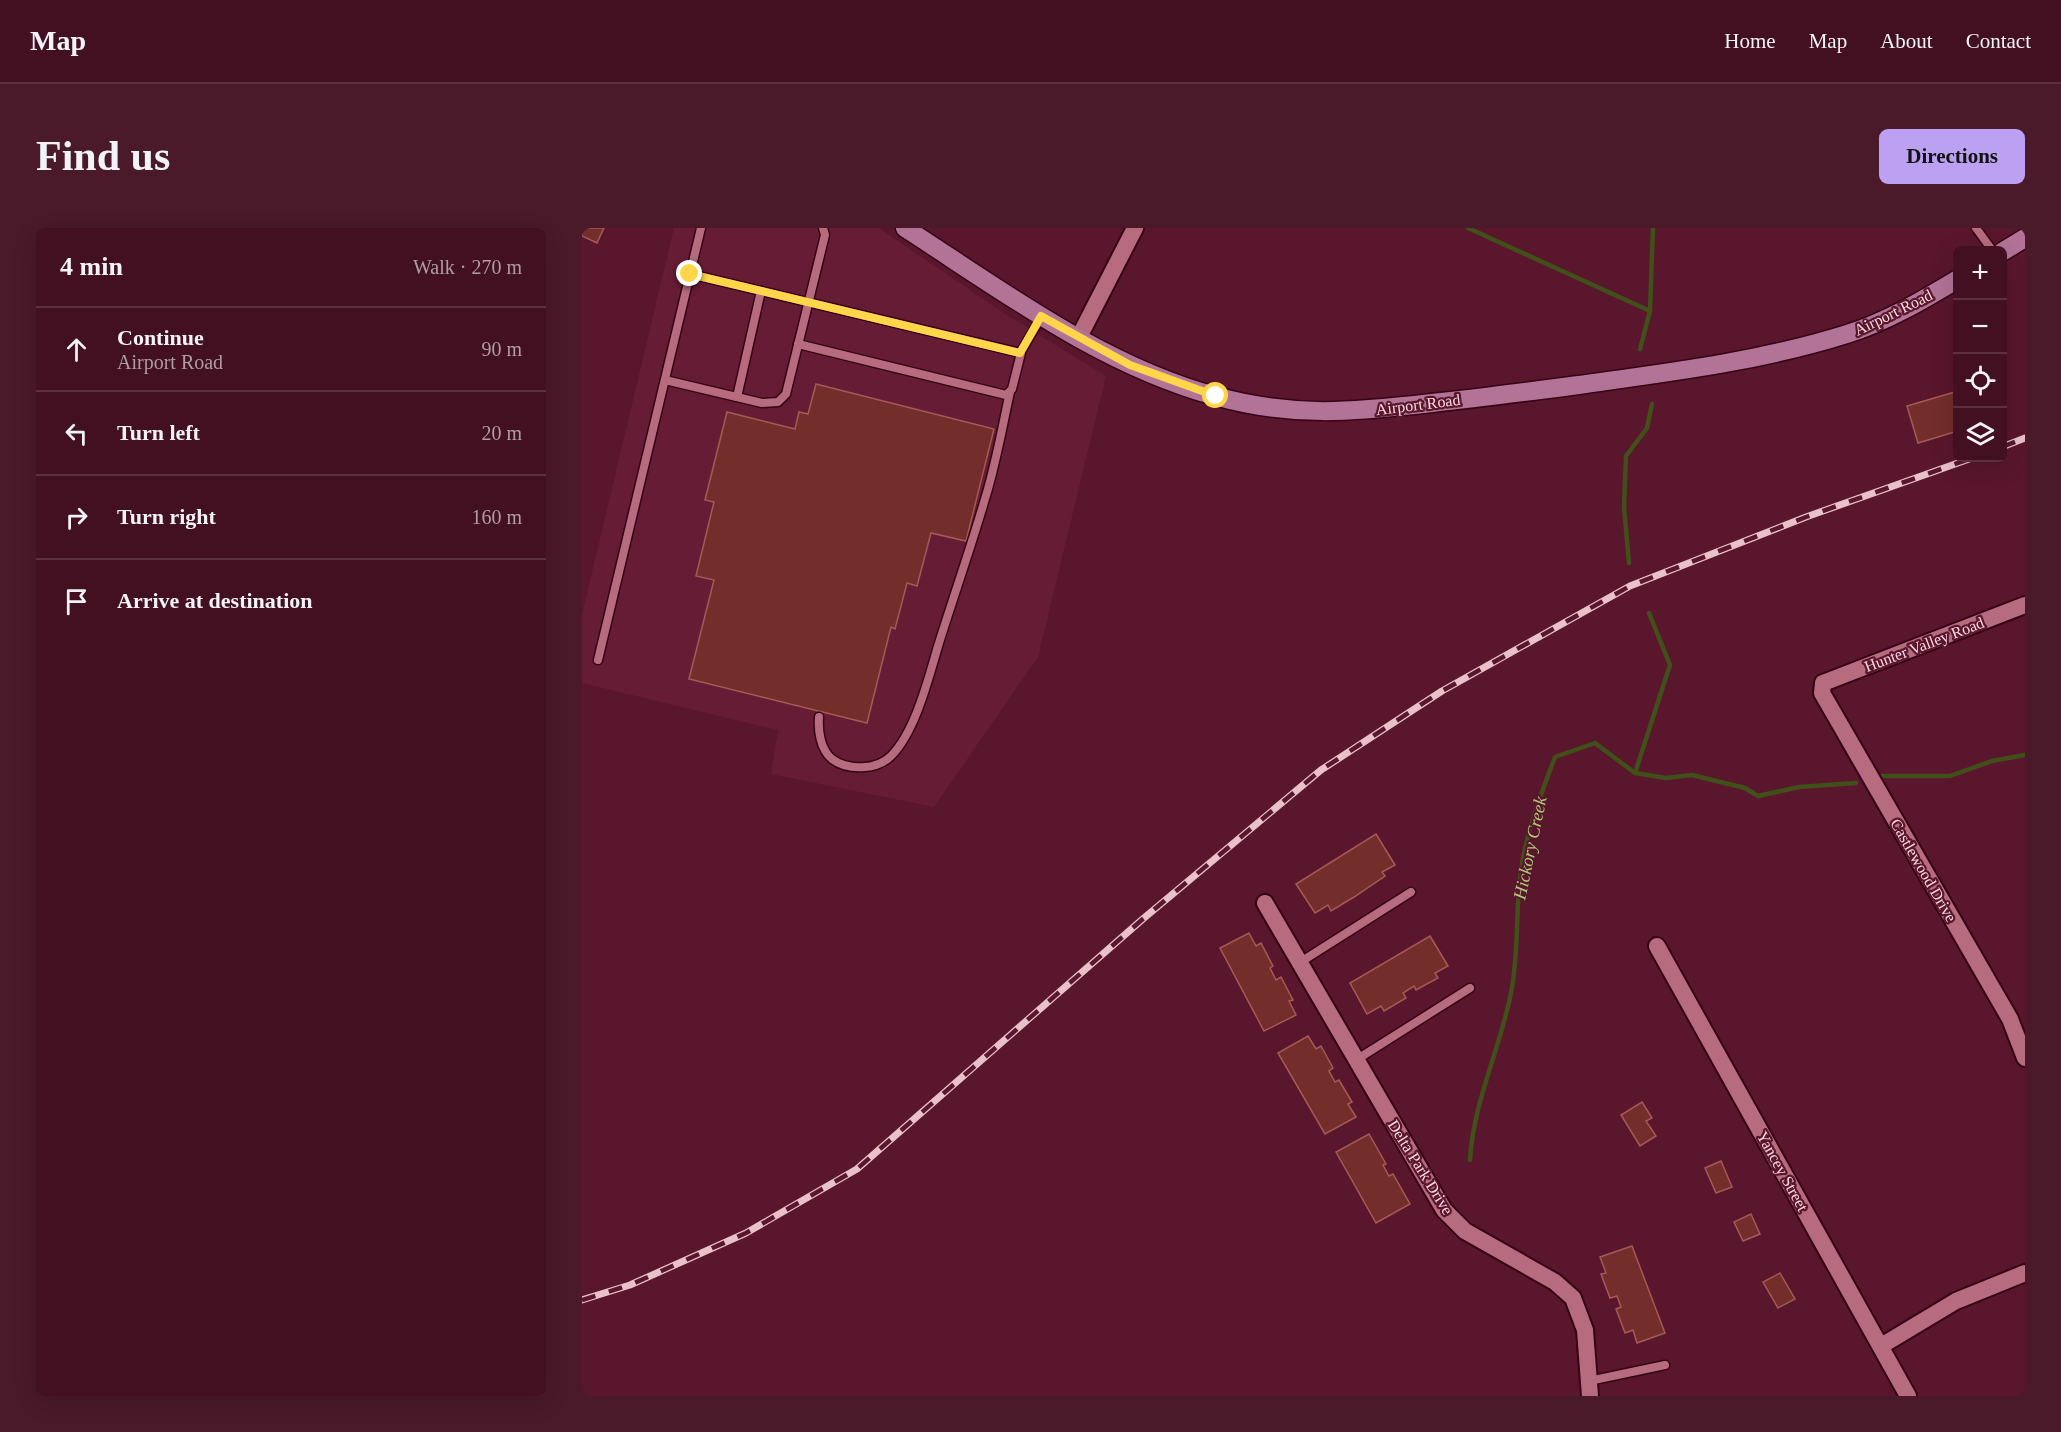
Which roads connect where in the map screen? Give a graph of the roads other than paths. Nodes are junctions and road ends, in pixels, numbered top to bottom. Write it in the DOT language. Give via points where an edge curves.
graph roads {
  1 [pos="701,228"];
  2 [pos="823,228"];
  3 [pos="905,228"];
  4 [pos="1135,228"];
  5 [pos="1976,228"];
  6 [pos="2025,238"];
  7 [pos="1989,246"];
  8 [pos="2007,249"];
  9 [pos="690,274"];
  10 [pos="1953,282"];
  11 [pos="761,291"];
  12 [pos="808,302"];
  13 [pos="1041,316"];
  14 [pos="1079,337"];
  15 [pos="798,344"];
  16 [pos="1020,353"];
  17 [pos="665,380"];
  18 [pos="1010,392"];
  19 [pos="737,397"];
  20 [pos="2025,605"];
  21 [pos="598,660"];
  22 [pos="1823,683"];
  23 [pos="819,717"];
  24 [pos="1411,892"];
  25 [pos="1266,903"];
  26 [pos="1657,946"];
  27 [pos="1299,963"];
  28 [pos="1470,988"];
  29 [pos="2018,1017"];
  30 [pos="2025,1058"];
  31 [pos="1356,1060"];
  32 [pos="2025,1273"];
  33 [pos="1881,1346"];
  34 [pos="1665,1365"];
  35 [pos="1590,1388"];
  36 [pos="1908,1396"];
  1 -- 9 [label="lane"];
  2 -- 12 [label="lane" via="825,235"];
  3 -- 13 [label="street, Airport Road"];
  4 -- 14 [label="street"];
  5 -- 7 [label="lane"];
  6 -- 8 [label="street"];
  9 -- 11 [label="lane"];
  9 -- 17 [label="lane"];
  10 -- 14 [label="street, Airport Road" via="1850,333 1791,350 1662,373 1347,413 1307,412 1216,396 1130,365"];
  11 -- 12 [label="lane"];
  11 -- 19 [label="lane"];
  12 -- 15 [label="lane"];
  12 -- 16 [label="lane"];
  13 -- 14 [label="street, Airport Road"];
  13 -- 16 [label="lane"];
  15 -- 18 [label="lane" via="1006,395"];
  15 -- 19 [label="lane" via="786,394 778,402"];
  16 -- 18 [label="lane"];
  17 -- 19 [label="lane"];
  17 -- 21 [label="lane"];
  18 -- 23 [label="lane" via="986,498 925,686 905,735 891,756 880,764 849,766 831,758 820,740"];
  20 -- 22 [label="street, Hunter Valley Road"];
  22 -- 29 [label="street, Castlewood Drive" via="1822,693"];
  24 -- 27 [label="lane"];
  25 -- 27 [label="street, Delta Park Drive"];
  26 -- 33 [label="street, Yancey Street"];
  27 -- 31 [label="street, Delta Park Drive"];
  28 -- 31 [label="lane"];
  29 -- 30 [label="street, Castlewood Drive"];
  31 -- 35 [label="street, Delta Park Drive" via="1444,1210 1465,1231 1555,1282 1572,1298 1585,1330"];
  32 -- 33 [label="street" via="1956,1301"];
  33 -- 36 [label="street, Yancey Street"];
  34 -- 35 [label="lane"];
}
